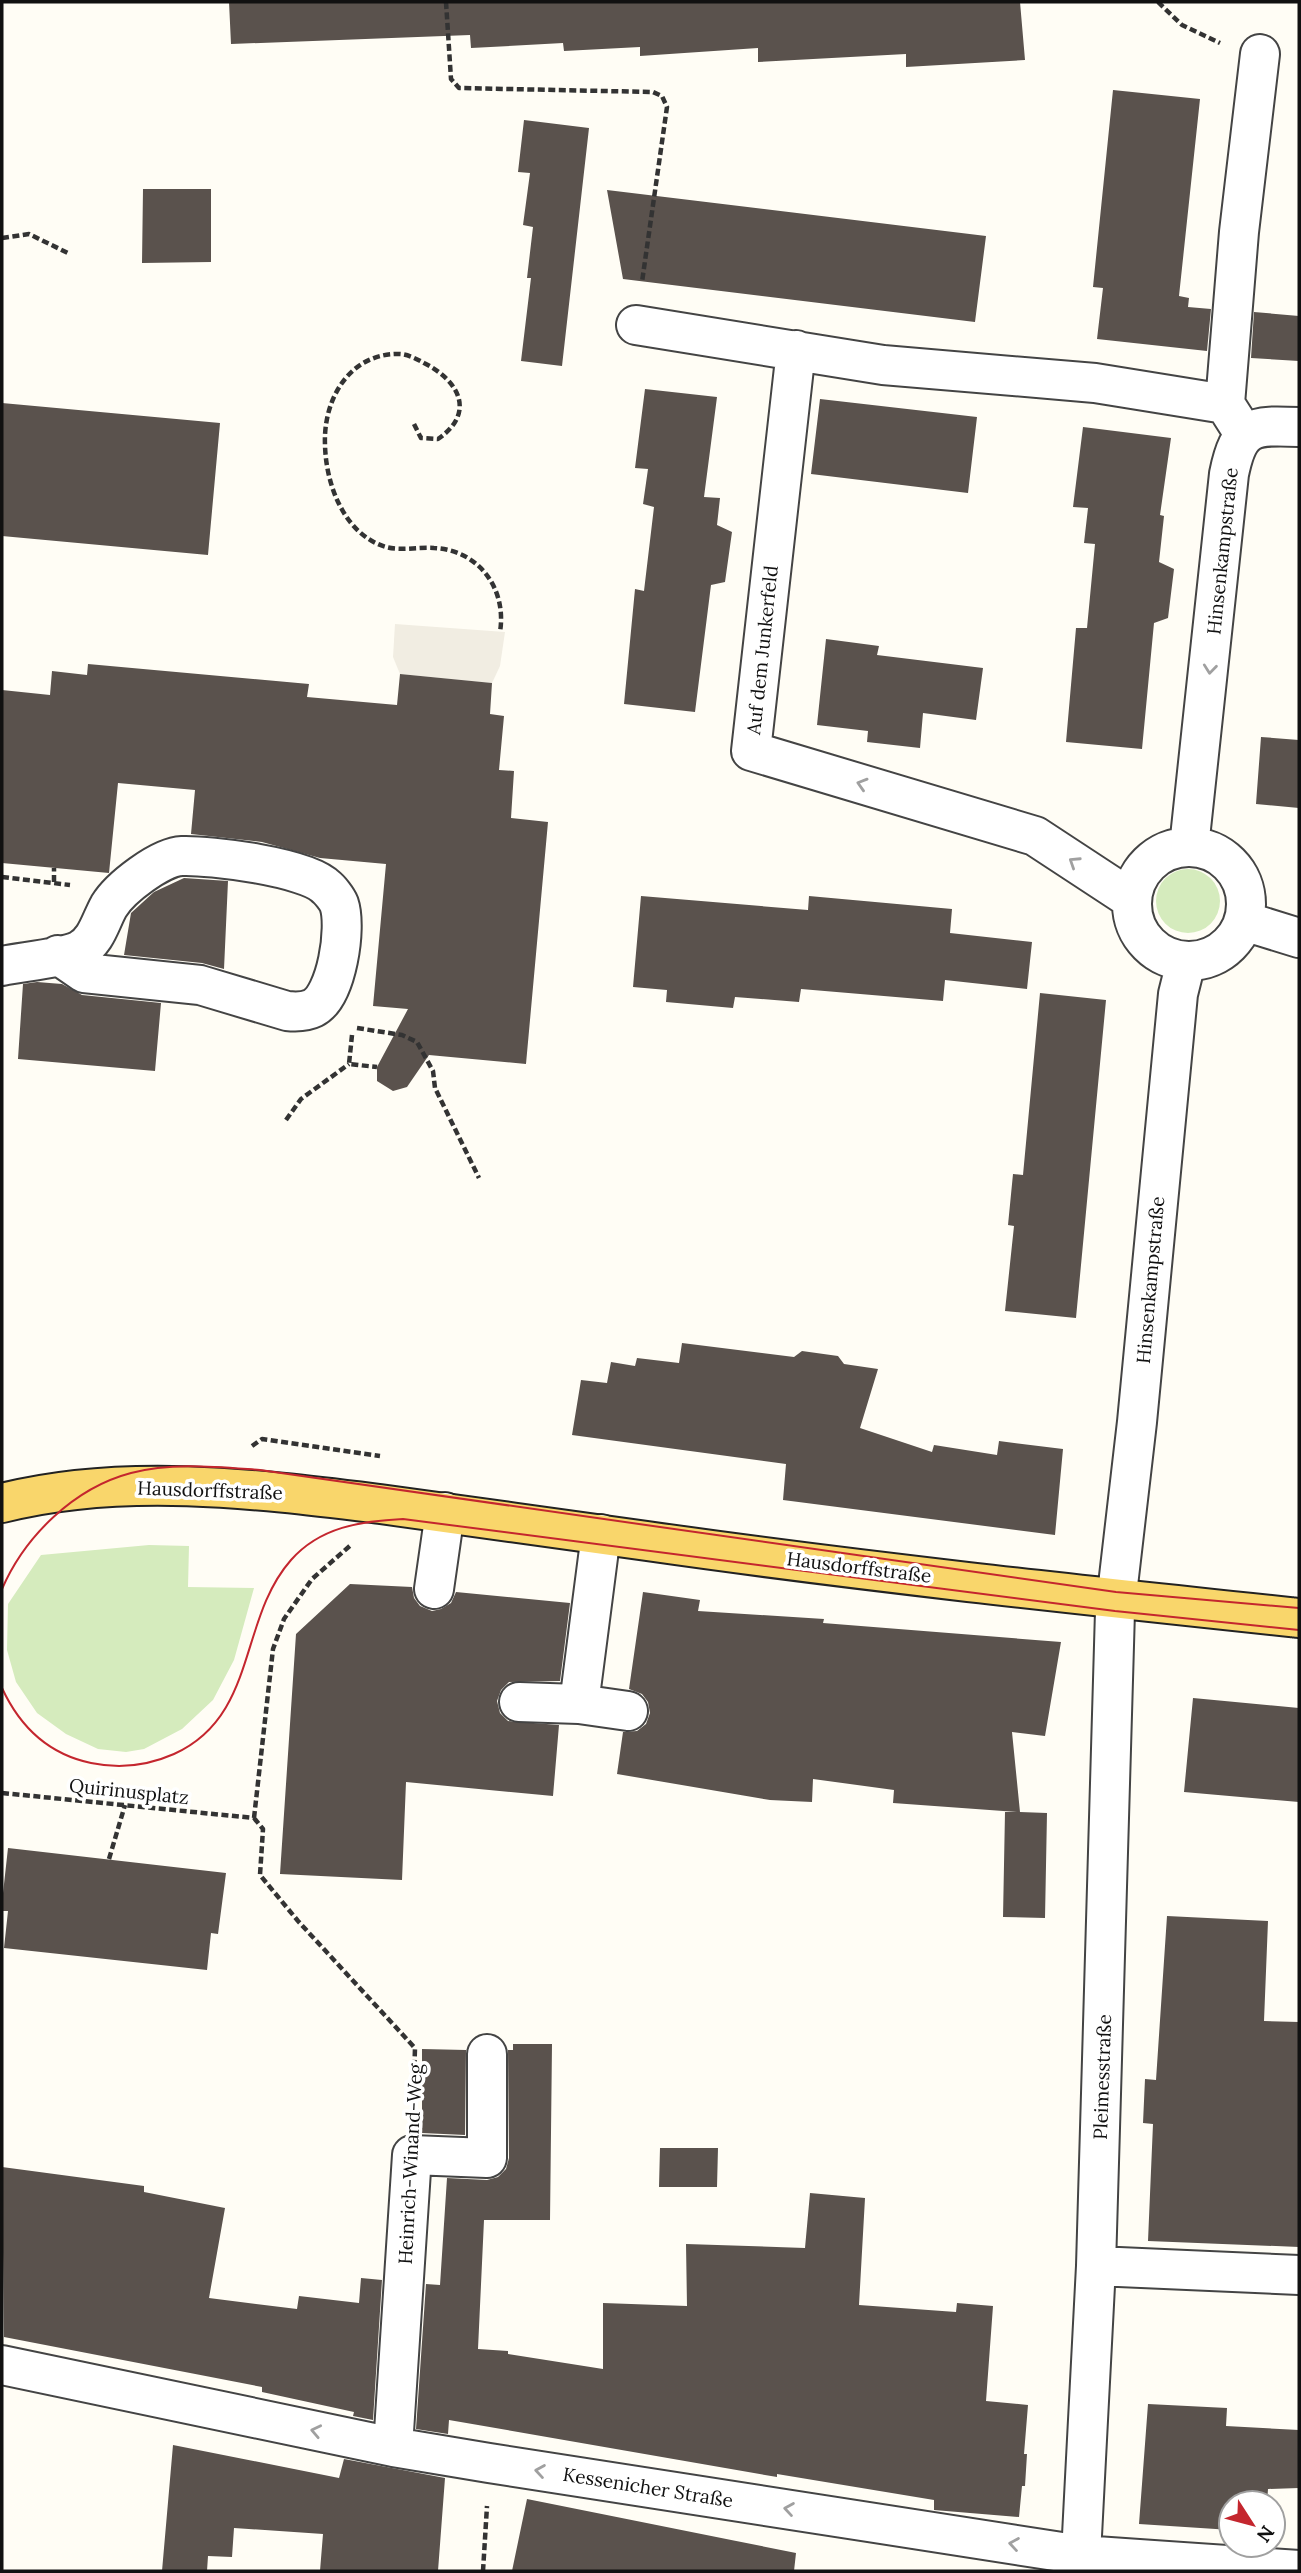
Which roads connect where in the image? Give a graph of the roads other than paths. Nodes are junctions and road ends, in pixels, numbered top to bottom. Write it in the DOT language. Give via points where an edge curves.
graph roads {
  1 [pos="1260,54"];
  2 [pos="636,324"];
  3 [pos="796,350"];
  4 [pos="1234,419"];
  5 [pos="1299,427"];
  6 [pos="1189,847"];
  7 [pos="1131,899"];
  8 [pos="1244,921"];
  9 [pos="1299,938"];
  10 [pos="58,955"];
  11 [pos="1186,962"];
  12 [pos="2,966"];
  13 [pos="2,1503"];
  14 [pos="445,1512"];
  15 [pos="601,1534"];
  16 [pos="435,1589"];
  17 [pos="1115,1599"];
  18 [pos="1299,1618"];
  19 [pos="519,1702"];
  20 [pos="579,1704"];
  21 [pos="628,1711"];
  22 [pos="487,2054"];
  23 [pos="1096,2266"];
  24 [pos="1299,2275"];
  25 [pos="2,2365"];
  26 [pos="393,2447"];
  27 [pos="1081,2554"];
  28 [pos="1299,2570"];
  1 -- 4 [label="street, Hinsenkampstraße" via="1238,232"];
  2 -- 3 [label="street"];
  3 -- 4 [label="street" via="883,365 1095,383"];
  7 -- 3 [label="street, Auf dem Junkerfeld, one-way" via="1035,836 751,751"];
  4 -- 5 [label="street" via="1259,428"];
  4 -- 6 [label="street, Hinsenkampstraße, one-way" via="1236,443"];
  6 -- 7 [label="street" via="1168,851 1150,862"];
  6 -- 8 [label="street" via="1207,849 1235,870 1246,903"];
  7 -- 11 [label="street" via="1137,929 1145,942 1163,955"];
  8 -- 9 [label="street"];
  8 -- 11 [label="street" via="1238,934 1215,955"];
  10 -- 10 [label="street" via="80,950 96,936 110,904 138,876 179,856 262,864 309,876 326,886 339,904 335,977 316,1007 302,1012 200,985 84,973"];
  10 -- 12 [label="street"];
  11 -- 17 [label="street, Hinsenkampstraße" via="1178,994 1137,1422"];
  13 -- 14 [label="main road, Hausdorffstraße" via="99,1487 192,1488 316,1496"];
  14 -- 15 [label="main road, Hausdorffstraße"];
  14 -- 16 [label="street"];
  15 -- 17 [label="main road, Hausdorffstraße"];
  15 -- 20 [label="street"];
  17 -- 18 [label="main road, Hausdorffstraße"];
  17 -- 23 [label="street, Pleimesstraße"];
  19 -- 20 [label="street"];
  20 -- 21 [label="street"];
  22 -- 26 [label="street, Heinrich-Winand-Weg" via="487,2158 412,2154"];
  23 -- 24 [label="street"];
  23 -- 27 [label="street, Pleimesstraße"];
  26 -- 25 [label="street, Kessenicher Straße, one-way"];
  27 -- 26 [label="street, Kessenicher Straße, one-way"];
  27 -- 28 [label="street, Kessenicher Straße"];
}
